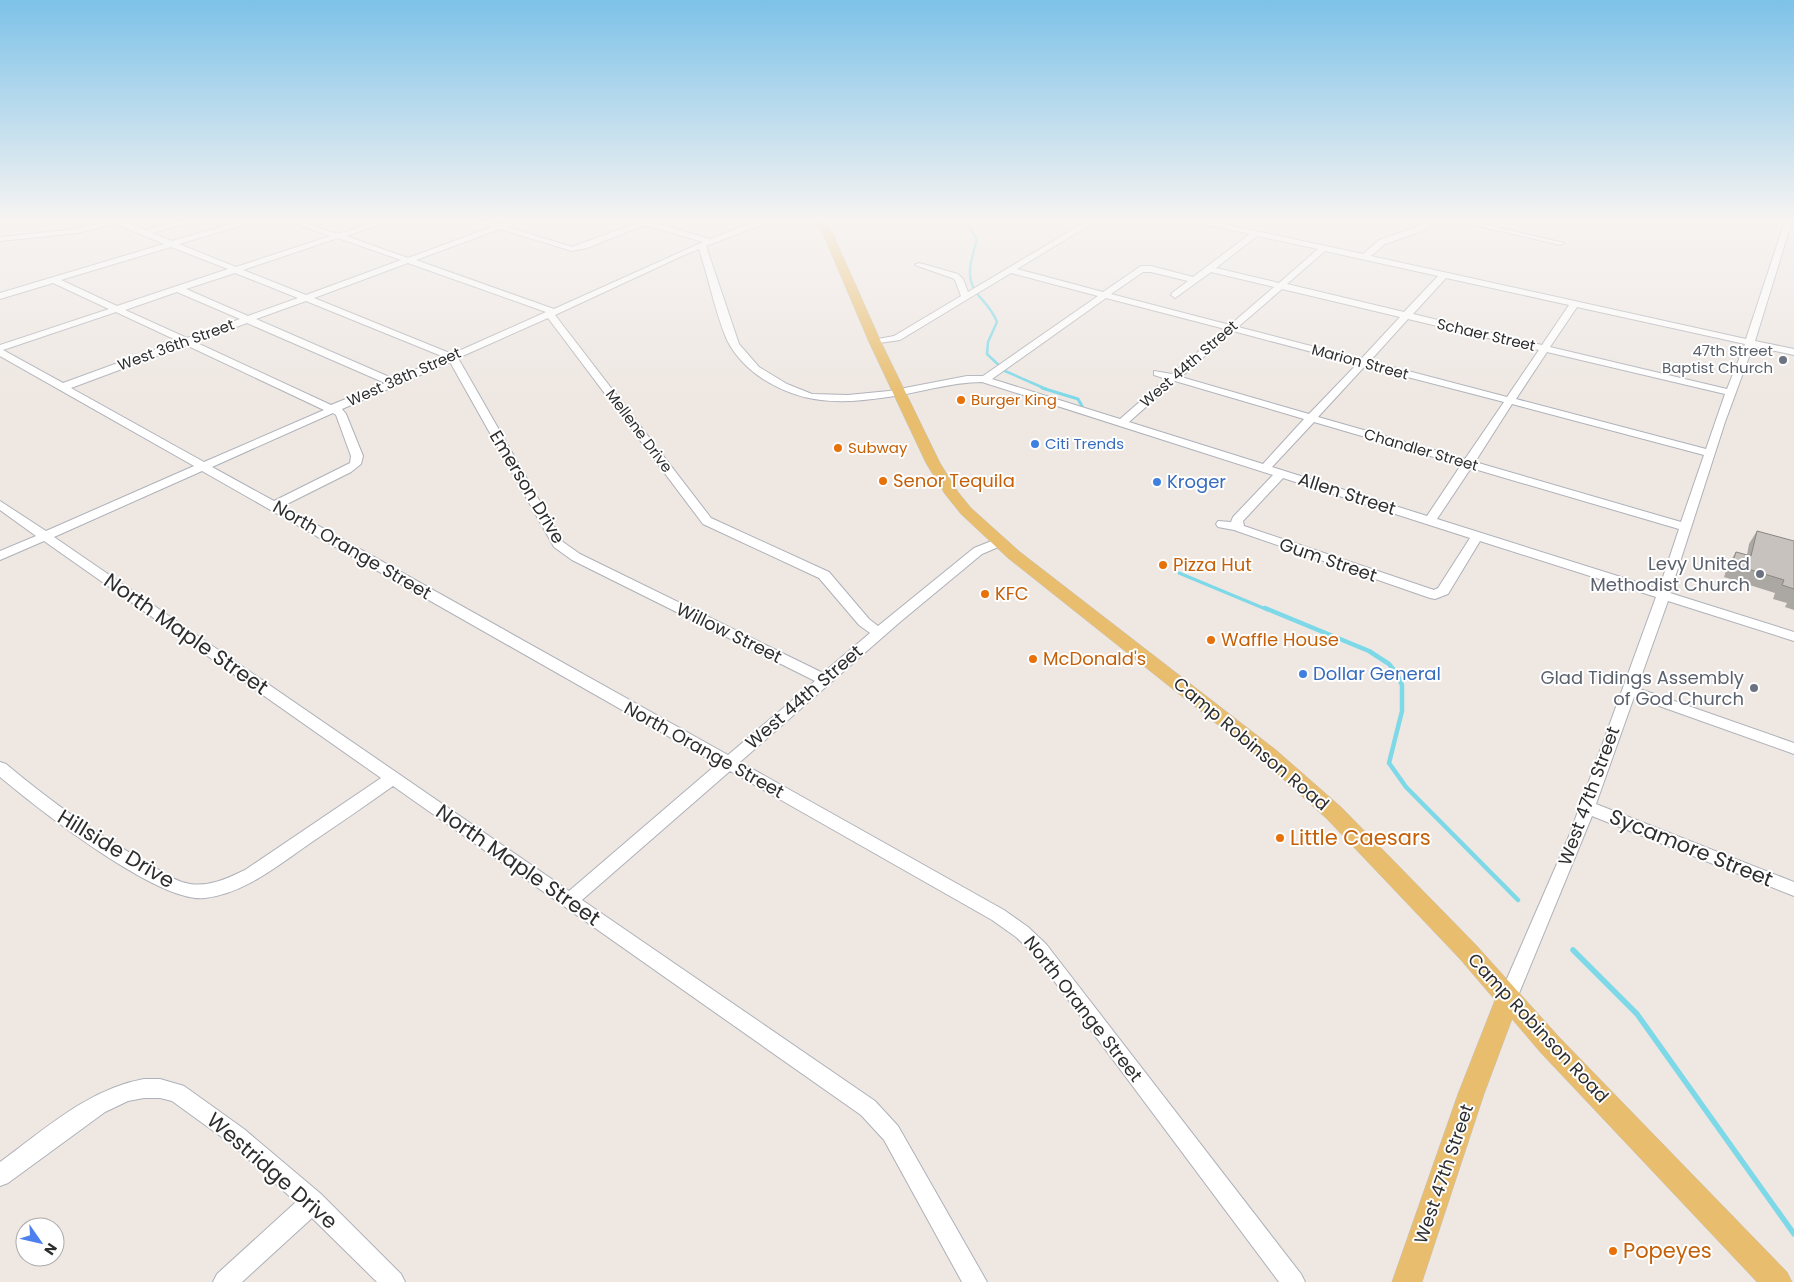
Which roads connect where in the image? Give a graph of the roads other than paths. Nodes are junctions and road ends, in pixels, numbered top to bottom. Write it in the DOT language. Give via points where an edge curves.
graph roads {
  1 [pos="51,281"];
  2 [pos="56,281"];
  3 [pos="200,281"];
  4 [pos="262,281"];
  5 [pos="352,281"];
  6 [pos="465,281"];
  7 [pos="621,281"];
  8 [pos="713,281"];
  9 [pos="849,281"];
  10 [pos="960,281"];
  11 [pos="992,281"];
  12 [pos="1051,281"];
  13 [pos="1125,281"];
  14 [pos="1194,281"];
  15 [pos="1262,281"];
  16 [pos="1285,281"];
  17 [pos="1438,281"];
  18 [pos="1474,281"];
  19 [pos="1771,281"];
  20 [pos="1280,285"];
  21 [pos="178,288"];
  22 [pos="1105,295"];
  23 [pos="1175,295"];
  24 [pos="0,296"];
  25 [pos="968,296"];
  26 [pos="306,298"];
  27 [pos="1574,304"];
  28 [pos="118,309"];
  29 [pos="552,313"];
  30 [pos="1406,315"];
  31 [pos="248,319"];
  32 [pos="1230,328"];
  33 [pos="188,341"];
  34 [pos="875,342"];
  35 [pos="1750,342"];
  36 [pos="1544,348"];
  37 [pos="0,350"];
  38 [pos="1794,352"];
  39 [pos="452,356"];
  40 [pos="1362,362"];
  41 [pos="1157,373"];
  42 [pos="1172,378"];
  43 [pos="985,379"];
  44 [pos="392,382"];
  45 [pos="63,387"];
  46 [pos="898,391"];
  47 [pos="1732,393"];
  48 [pos="1509,401"];
  49 [pos="332,409"];
  50 [pos="1311,418"];
  51 [pos="1122,422"];
  52 [pos="1710,454"];
  53 [pos="1468,464"];
  54 [pos="203,466"];
  55 [pos="1265,468"];
  56 [pos="1281,473"];
  57 [pos="0,505"];
  58 [pos="274,506"];
  59 [pos="1430,521"];
  60 [pos="1222,524"];
  61 [pos="1238,527"];
  62 [pos="1686,527"];
  63 [pos="45,536"];
  64 [pos="1477,536"];
  65 [pos="999,542"];
  66 [pos="0,556"];
  67 [pos="634,586"];
  68 [pos="1663,596"];
  69 [pos="879,633"];
  70 [pos="1794,638"];
  71 [pos="825,680"];
  72 [pos="1628,690"];
  73 [pos="1794,749"];
  74 [pos="727,763"];
  75 [pos="0,768"];
  76 [pos="393,778"];
  77 [pos="1587,807"];
  78 [pos="1794,889"];
  79 [pos="569,901"];
  80 [pos="1508,998"];
  81 [pos="136,1089"];
  82 [pos="0,1175"];
  83 [pos="313,1202"];
  84 [pos="225,1282"];
  85 [pos="393,1282"];
  86 [pos="975,1282"];
  87 [pos="1293,1282"];
  88 [pos="1407,1282"];
  89 [pos="1777,1282"];
  1 -- 24 [label="street"];
  2 -- 28 [label="street"];
  3 -- 21 [label="street"];
  4 -- 26 [label="street"];
  5 -- 26 [label="street, West 36th Street"];
  6 -- 29 [label="street"];
  7 -- 29 [label="street, West 38th Street"];
  8 -- 46 [label="street, Allen Street" via="731,338 754,368 793,391 811,396 846,398"];
  9 -- 34 [label="main road, Camp Robinson Road"];
  10 -- 25 [label="street"];
  11 -- 25 [label="street"];
  12 -- 22 [label="street, Marion Street"];
  13 -- 22 [label="street"];
  14 -- 23 [label="street"];
  15 -- 20 [label="street, Schaer Street"];
  16 -- 20 [label="street, West 44th Street"];
  17 -- 30 [label="street"];
  18 -- 27 [label="street"];
  19 -- 35 [label="street, West 47th Street"];
  20 -- 30 [label="street, Schaer Street"];
  20 -- 32 [label="street, West 44th Street"];
  21 -- 28 [label="street"];
  21 -- 31 [label="street"];
  22 -- 32 [label="street, Marion Street"];
  22 -- 43 [label="street"];
  25 -- 34 [label="street" via="897,338"];
  26 -- 31 [label="street, West 36th Street"];
  26 -- 39 [label="street"];
  27 -- 35 [label="street"];
  27 -- 36 [label="street"];
  28 -- 33 [label="street"];
  28 -- 37 [label="street"];
  29 -- 39 [label="street, West 38th Street"];
  29 -- 69 [label="street, Mellene Drive" via="707,521 824,575 864,622"];
  30 -- 36 [label="street, Schaer Street"];
  30 -- 40 [label="street"];
  31 -- 33 [label="street, West 36th Street"];
  31 -- 44 [label="street"];
  32 -- 40 [label="street, Marion Street"];
  32 -- 42 [label="street, West 44th Street"];
  33 -- 45 [label="street, West 36th Street"];
  33 -- 49 [label="street"];
  34 -- 46 [label="main road, Camp Robinson Road"];
  35 -- 38 [label="street"];
  35 -- 47 [label="street, West 47th Street"];
  36 -- 47 [label="street, Schaer Street"];
  36 -- 48 [label="street"];
  37 -- 45 [label="street, North Orange Street"];
  39 -- 44 [label="street, West 38th Street"];
  39 -- 67 [label="street, Emerson Drive" via="558,544 576,557"];
  40 -- 48 [label="street, Marion Street"];
  40 -- 50 [label="street"];
  41 -- 42 [label="street, Chandler Street"];
  42 -- 50 [label="street, Chandler Street"];
  42 -- 51 [label="street, West 44th Street"];
  43 -- 46 [label="street, Allen Street"];
  43 -- 51 [label="street, Allen Street"];
  44 -- 49 [label="street, West 38th Street"];
  45 -- 54 [label="street, North Orange Street"];
  46 -- 65 [label="main road, Camp Robinson Road" via="941,478 966,511"];
  47 -- 52 [label="street, West 47th Street"];
  48 -- 52 [label="street, Marion Street"];
  48 -- 53 [label="street"];
  49 -- 54 [label="street, West 38th Street"];
  49 -- 58 [label="street" via="341,414 346,424 358,456 355,464"];
  50 -- 53 [label="street, Chandler Street"];
  50 -- 55 [label="street"];
  51 -- 55 [label="street, Allen Street"];
  52 -- 62 [label="street, West 47th Street"];
  53 -- 59 [label="street"];
  53 -- 62 [label="street, Chandler Street"];
  54 -- 58 [label="street, North Orange Street"];
  54 -- 63 [label="street, West 38th Street"];
  55 -- 56 [label="street, Allen Street"];
  56 -- 59 [label="street, Allen Street"];
  56 -- 61 [label="street" via="1237,520"];
  57 -- 63 [label="street, North Maple Street"];
  58 -- 74 [label="street, North Orange Street"];
  59 -- 64 [label="street, Allen Street"];
  60 -- 61 [label="street, Gum Street"];
  61 -- 64 [label="street, Gum Street" via="1434,596 1443,591"];
  62 -- 68 [label="street, West 47th Street"];
  63 -- 66 [label="street"];
  63 -- 76 [label="street, North Maple Street"];
  64 -- 68 [label="street, Allen Street"];
  65 -- 69 [label="street, West 44th Street" via="978,551"];
  65 -- 80 [label="main road, Camp Robinson Road" via="1299,780 1468,952"];
  67 -- 71 [label="street, Willow Street"];
  68 -- 70 [label="street, Allen Street"];
  68 -- 72 [label="street, West 47th Street"];
  69 -- 71 [label="street, West 44th Street"];
  71 -- 74 [label="street, West 44th Street"];
  72 -- 73 [label="street"];
  72 -- 77 [label="street, West 47th Street"];
  74 -- 79 [label="street, West 44th Street"];
  74 -- 87 [label="street, North Orange Street" via="998,915 1022,932 1046,957"];
  75 -- 76 [label="street, Hillside Drive" via="56,814 125,859 173,886 191,891 230,884 251,875"];
  76 -- 79 [label="street, North Maple Street"];
  77 -- 78 [label="street, Sycamore Street"];
  77 -- 80 [label="street, West 47th Street"];
  79 -- 86 [label="street, North Maple Street" via="868,1108 891,1133"];
  80 -- 88 [label="main road, West 47th Street"];
  80 -- 89 [label="main road, Camp Robinson Road"];
  81 -- 82 [label="street" via="93,1106"];
  81 -- 83 [label="street, Westridge Drive" via="166,1089 177,1093 237,1136"];
  83 -- 84 [label="street"];
  83 -- 85 [label="street, Westridge Drive"];
}
